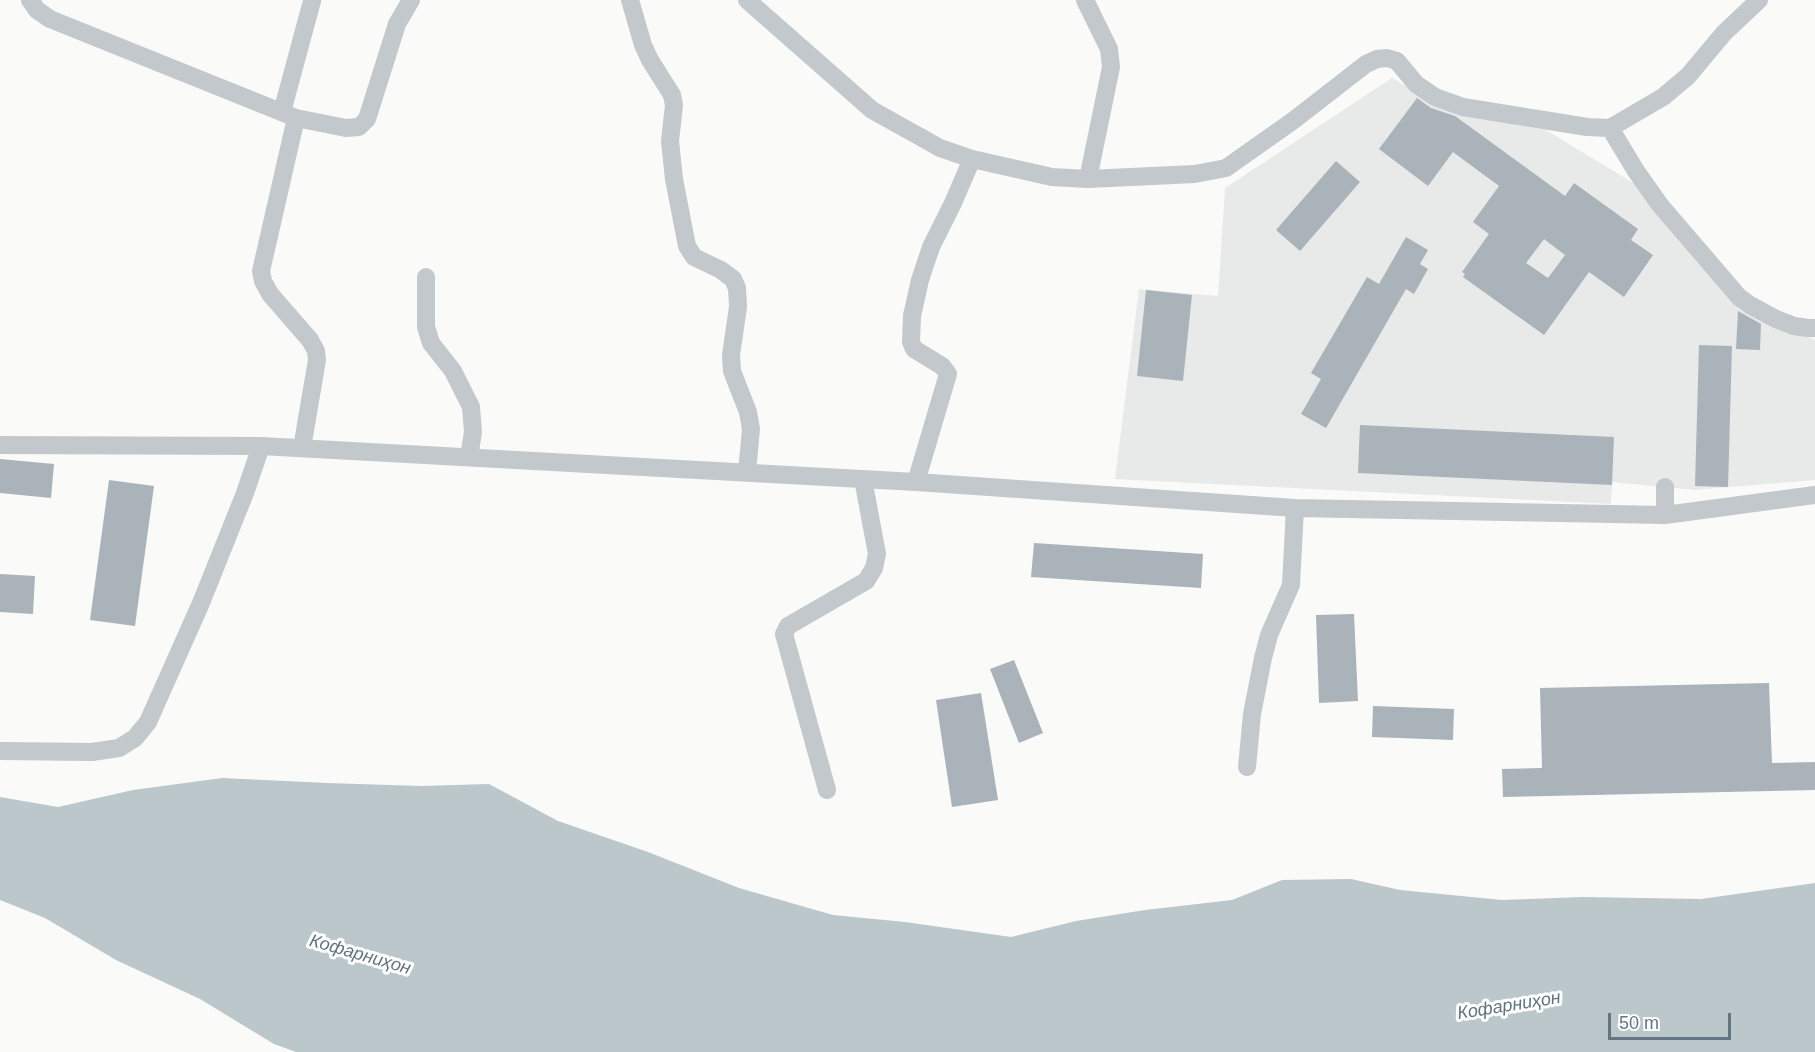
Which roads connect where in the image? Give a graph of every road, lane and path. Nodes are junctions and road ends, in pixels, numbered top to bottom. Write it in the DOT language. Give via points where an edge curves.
graph roads {
  1 [pos="30,0"];
  2 [pos="411,0"];
  3 [pos="630,0"];
  4 [pos="747,0"];
  5 [pos="1085,0"];
  6 [pos="1759,0"];
  7 [pos="312,1"];
  8 [pos="289,115"];
  9 [pos="1610,128"];
  10 [pos="972,159"];
  11 [pos="1088,179"];
  12 [pos="426,277"];
  13 [pos="1815,328"];
  14 [pos="0,446"];
  15 [pos="261,446"];
  16 [pos="302,448"];
  17 [pos="469,457"];
  18 [pos="747,472"];
  19 [pos="863,479"];
  20 [pos="916,482"];
  21 [pos="1665,487"];
  22 [pos="1815,495"];
  23 [pos="1295,508"];
  24 [pos="1665,515"];
  25 [pos="0,751"];
  26 [pos="1247,767"];
  27 [pos="827,790"];
  1 -- 8 [label="street" via="50,19"];
  2 -- 8 [label="street" via="397,24 367,119 358,127 346,128"];
  3 -- 18 [label="street" via="643,45 672,95 670,141 687,246 694,256 733,279 737,288 731,355 732,371 751,429"];
  4 -- 10 [label="street" via="872,110 940,148"];
  5 -- 11 [label="street" via="1110,49 1111,67"];
  6 -- 9 [label="street" via="1724,33 1688,76 1663,97"];
  7 -- 8 [label="street"];
  8 -- 16 [label="street" via="261,271 270,294 316,351"];
  9 -- 11 [label="street" via="1463,107 1435,97 1416,84 1397,61 1387,58 1366,64 1226,168 1195,174"];
  9 -- 13 [label="street" via="1660,205 1739,297 1776,319"];
  10 -- 11 [label="street" via="1052,177"];
  10 -- 20 [label="street" via="931,247 912,316 914,349 948,374"];
  12 -- 17 [label="street" via="426,327 431,343 453,371 471,407"];
  14 -- 15 [label="street"];
  15 -- 16 [label="street"];
  15 -- 25 [label="street" via="201,603 148,722 135,738 119,748 92,753"];
  16 -- 17 [label="street"];
  17 -- 18 [label="street"];
  18 -- 19 [label="street"];
  19 -- 20 [label="street"];
  19 -- 27 [label="street" via="877,554 874,568 866,580 788,626 784,634"];
  20 -- 23 [label="street"];
  21 -- 24 [label="street"];
  22 -- 24 [label="street"];
  23 -- 24 [label="street"];
  23 -- 26 [label="street" via="1291,585 1263,658"];
}
